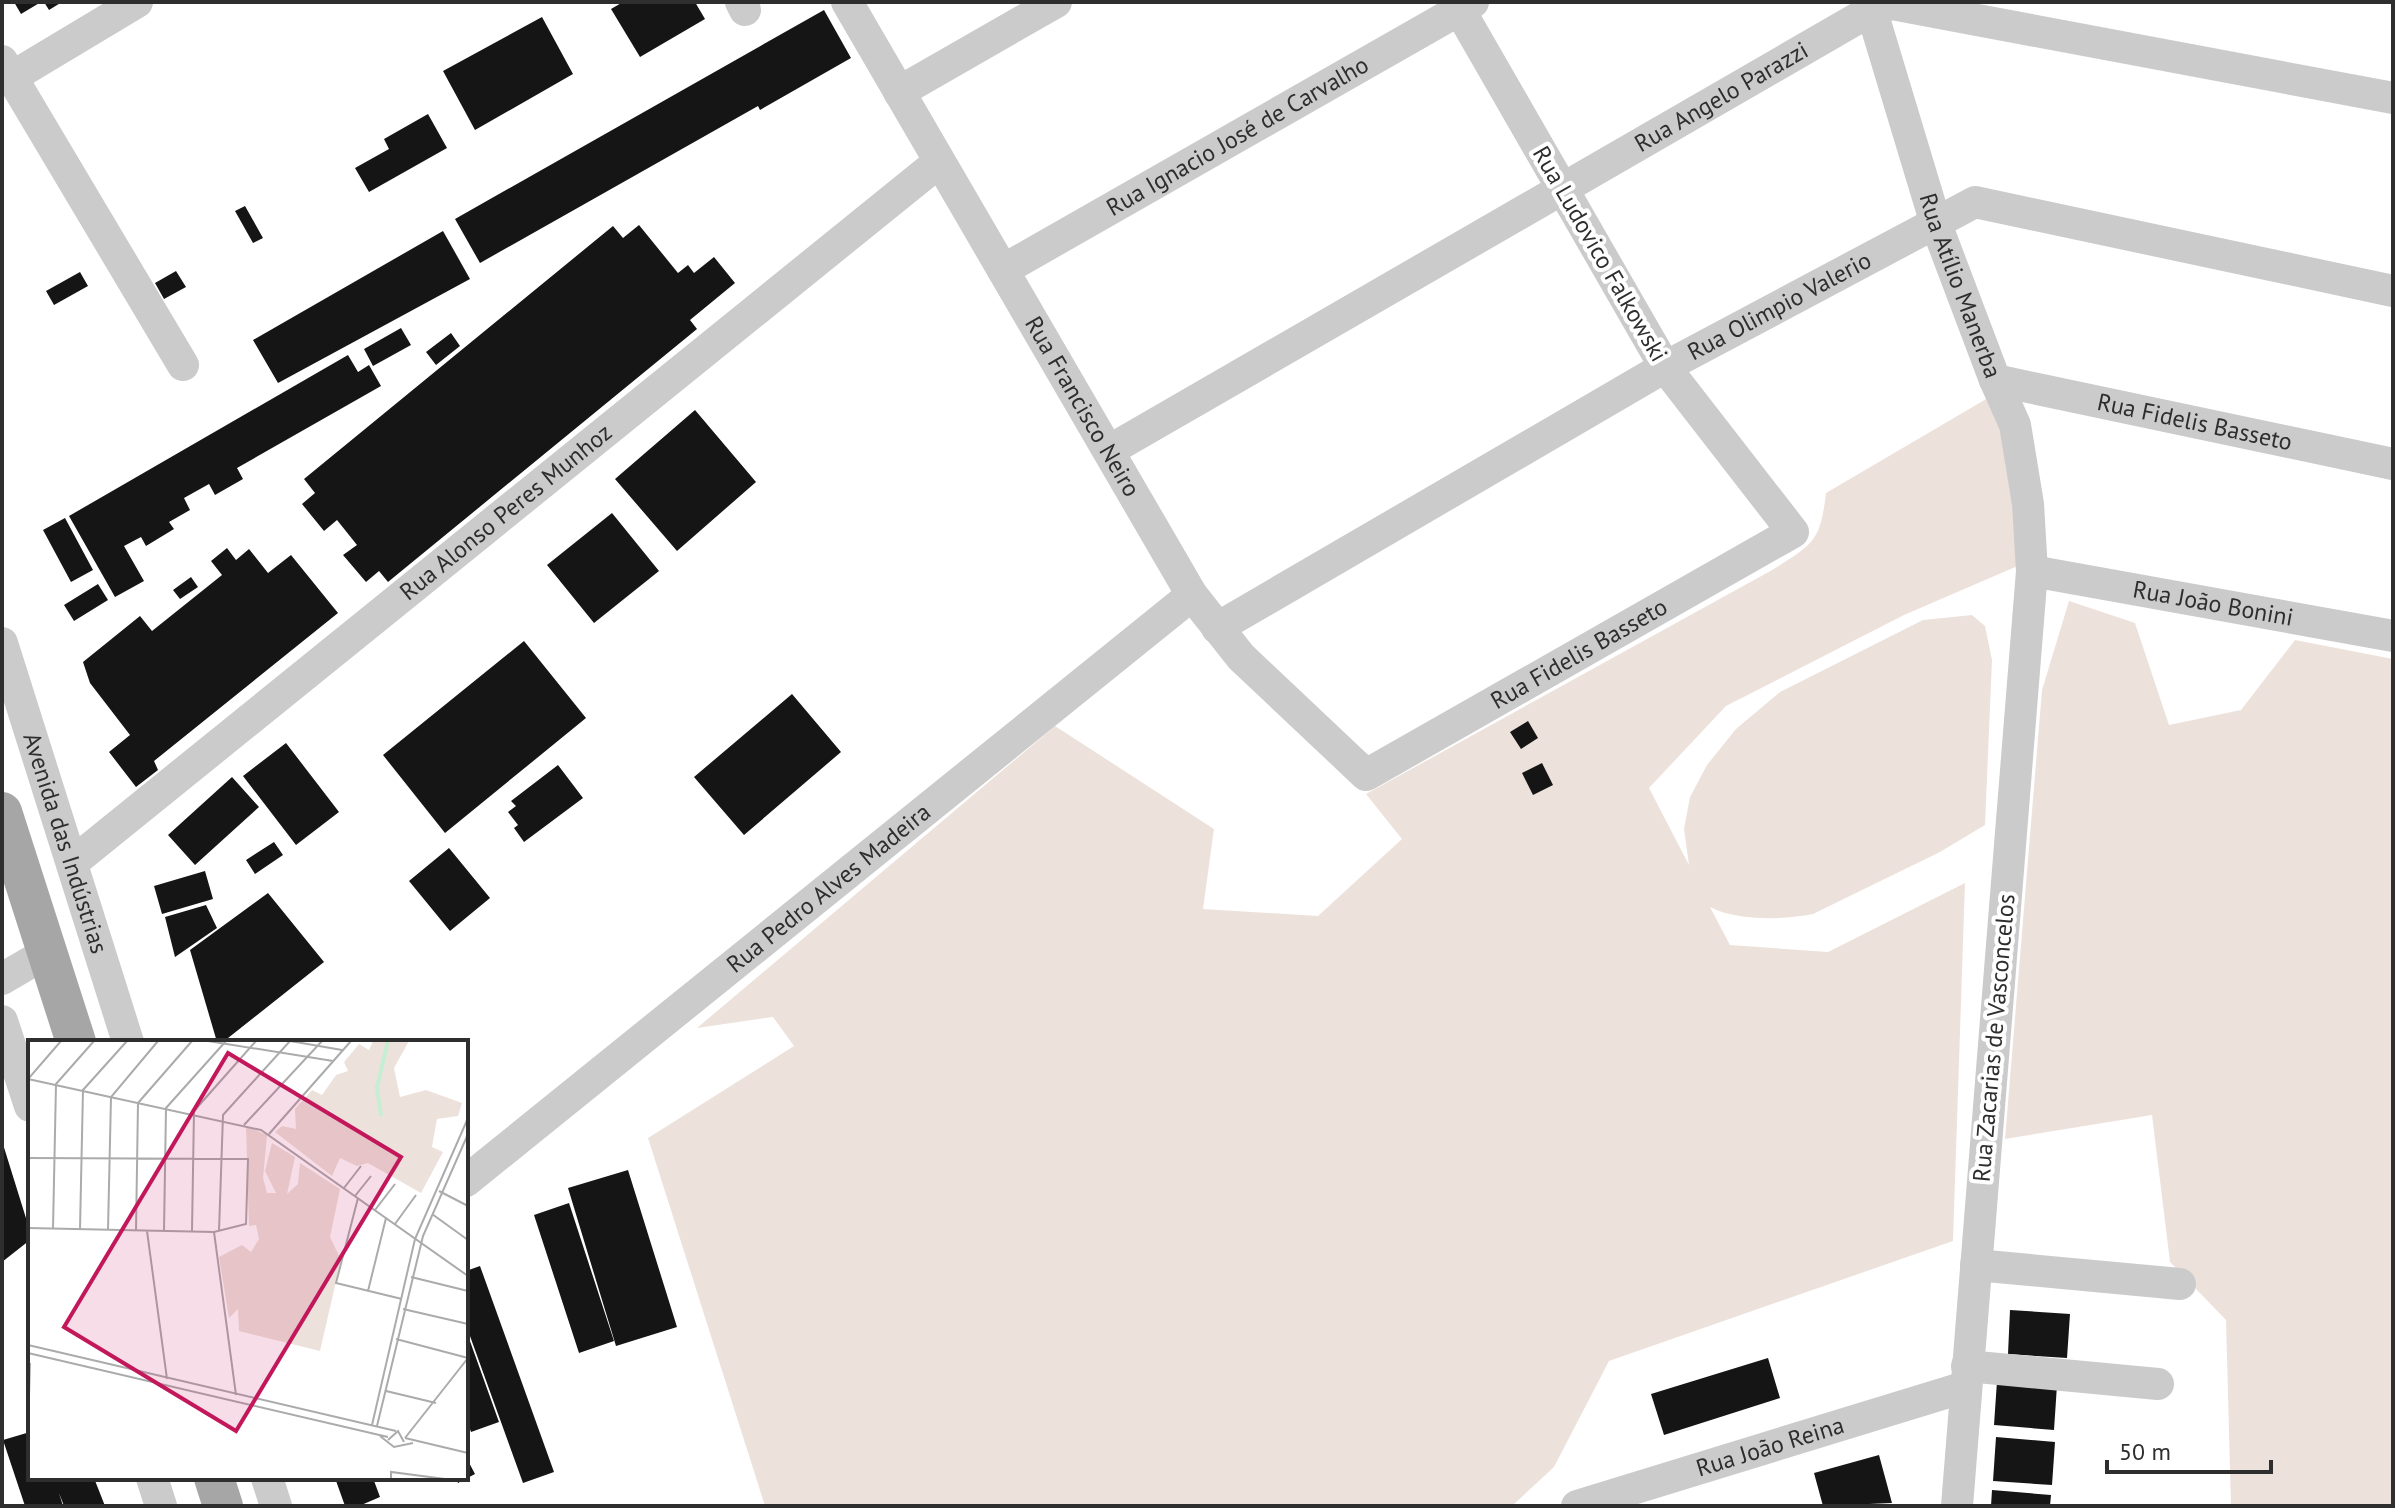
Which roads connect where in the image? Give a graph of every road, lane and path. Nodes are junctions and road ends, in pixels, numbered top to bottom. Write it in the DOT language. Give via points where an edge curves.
graph roads {
  1 [pos="137,2"];
  2 [pos="847,2"];
  3 [pos="1056,2"];
  4 [pos="1462,5"];
  5 [pos="1870,6"];
  6 [pos="7,69"];
  7 [pos="899,92"];
  8 [pos="2393,98"];
  9 [pos="939,162"];
  10 [pos="1561,188"];
  11 [pos="1936,224"];
  12 [pos="1003,270"];
  13 [pos="2393,291"];
  14 [pos="183,365"];
  15 [pos="1665,367"];
  16 [pos="1995,380"];
  17 [pos="1110,450"];
  18 [pos="2393,464"];
  19 [pos="1793,532"];
  20 [pos="2032,571"];
  21 [pos="1192,595"];
  22 [pos="1217,628"];
  23 [pos="2393,636"];
  24 [pos="2,643"];
  25 [pos="1366,775"];
  26 [pos="2,812"];
  27 [pos="72,863"];
  28 [pos="48,952"];
  29 [pos="2,979"];
  30 [pos="2,1021"];
  31 [pos="75,1040"];
  32 [pos="127,1040"];
  33 [pos="28,1100"];
  34 [pos="468,1179"];
  35 [pos="1976,1265"];
  36 [pos="2180,1284"];
  37 [pos="1966,1376"];
  38 [pos="2158,1384"];
  39 [pos="153,1480"];
  40 [pos="215,1480"];
  41 [pos="268,1480"];
  42 [pos="161,1506"];
  43 [pos="223,1506"];
  44 [pos="276,1506"];
  45 [pos="1577,1506"];
  46 [pos="1957,1506"];
  1 -- 6 [label="street"];
  2 -- 7 [label="street, Rua Francisco Neiro"];
  3 -- 7 [label="street"];
  4 -- 10 [label="street, Rua Ludovico Falkowski"];
  4 -- 12 [label="street, Rua Ignacio José de Carvalho"];
  5 -- 8 [label="street, Rua Angelo Parazzi" via="1892,4"];
  5 -- 10 [label="street, Rua Angelo Parazzi"];
  5 -- 11 [label="street, Rua Atílio Manerba"];
  6 -- 14 [label="street"];
  7 -- 9 [label="street, Rua Francisco Neiro"];
  9 -- 12 [label="street, Rua Francisco Neiro"];
  9 -- 27 [label="street, Rua Alonso Peres Munhoz"];
  10 -- 15 [label="street, Rua Ludovico Falkowski"];
  10 -- 17 [label="street, Rua Angelo Parazzi"];
  11 -- 13 [label="street, Rua Olimpio Valerio" via="1975,202"];
  11 -- 15 [label="street, Rua Olimpio Valerio"];
  11 -- 16 [label="street, Rua Atílio Manerba"];
  12 -- 17 [label="street, Rua Francisco Neiro"];
  15 -- 19 [label="street, Rua Ludovico Falkowski"];
  15 -- 22 [label="street, Rua Olimpio Valerio"];
  16 -- 18 [label="street, Rua Fidelis Basseto"];
  16 -- 20 [label="street, Rua Atílio Manerba" via="2015,425"];
  17 -- 21 [label="street, Rua Francisco Neiro"];
  19 -- 25 [label="street, Rua Fidelis Basseto"];
  20 -- 23 [label="street, Rua João Bonini"];
  20 -- 35 [label="street, Rua Zacarias de Vasconcelos"];
  21 -- 22 [label="street, Rua Francisco Neiro"];
  21 -- 34 [label="street, Rua Pedro Alves Madeira"];
  22 -- 25 [label="street, Rua Francisco Neiro"];
  24 -- 27 [label="street, Avenida das Indústrias"];
  26 -- 28 [label="main road, Avenida das Indústrias"];
  27 -- 32 [label="street, Avenida das Indústrias"];
  28 -- 29 [label="street"];
  28 -- 31 [label="main road, Avenida das Indústrias"];
  30 -- 33 [label="street"];
  35 -- 36 [label="street"];
  35 -- 37 [label="street, Rua Zacarias de Vasconcelos"];
  37 -- 38 [label="street"];
  37 -- 45 [label="street, Rua João Reina"];
  37 -- 46 [label="street, Rua Zacarias de Vasconcelos"];
  39 -- 42 [label="street"];
  40 -- 43 [label="main road"];
  41 -- 44 [label="street"];
}
